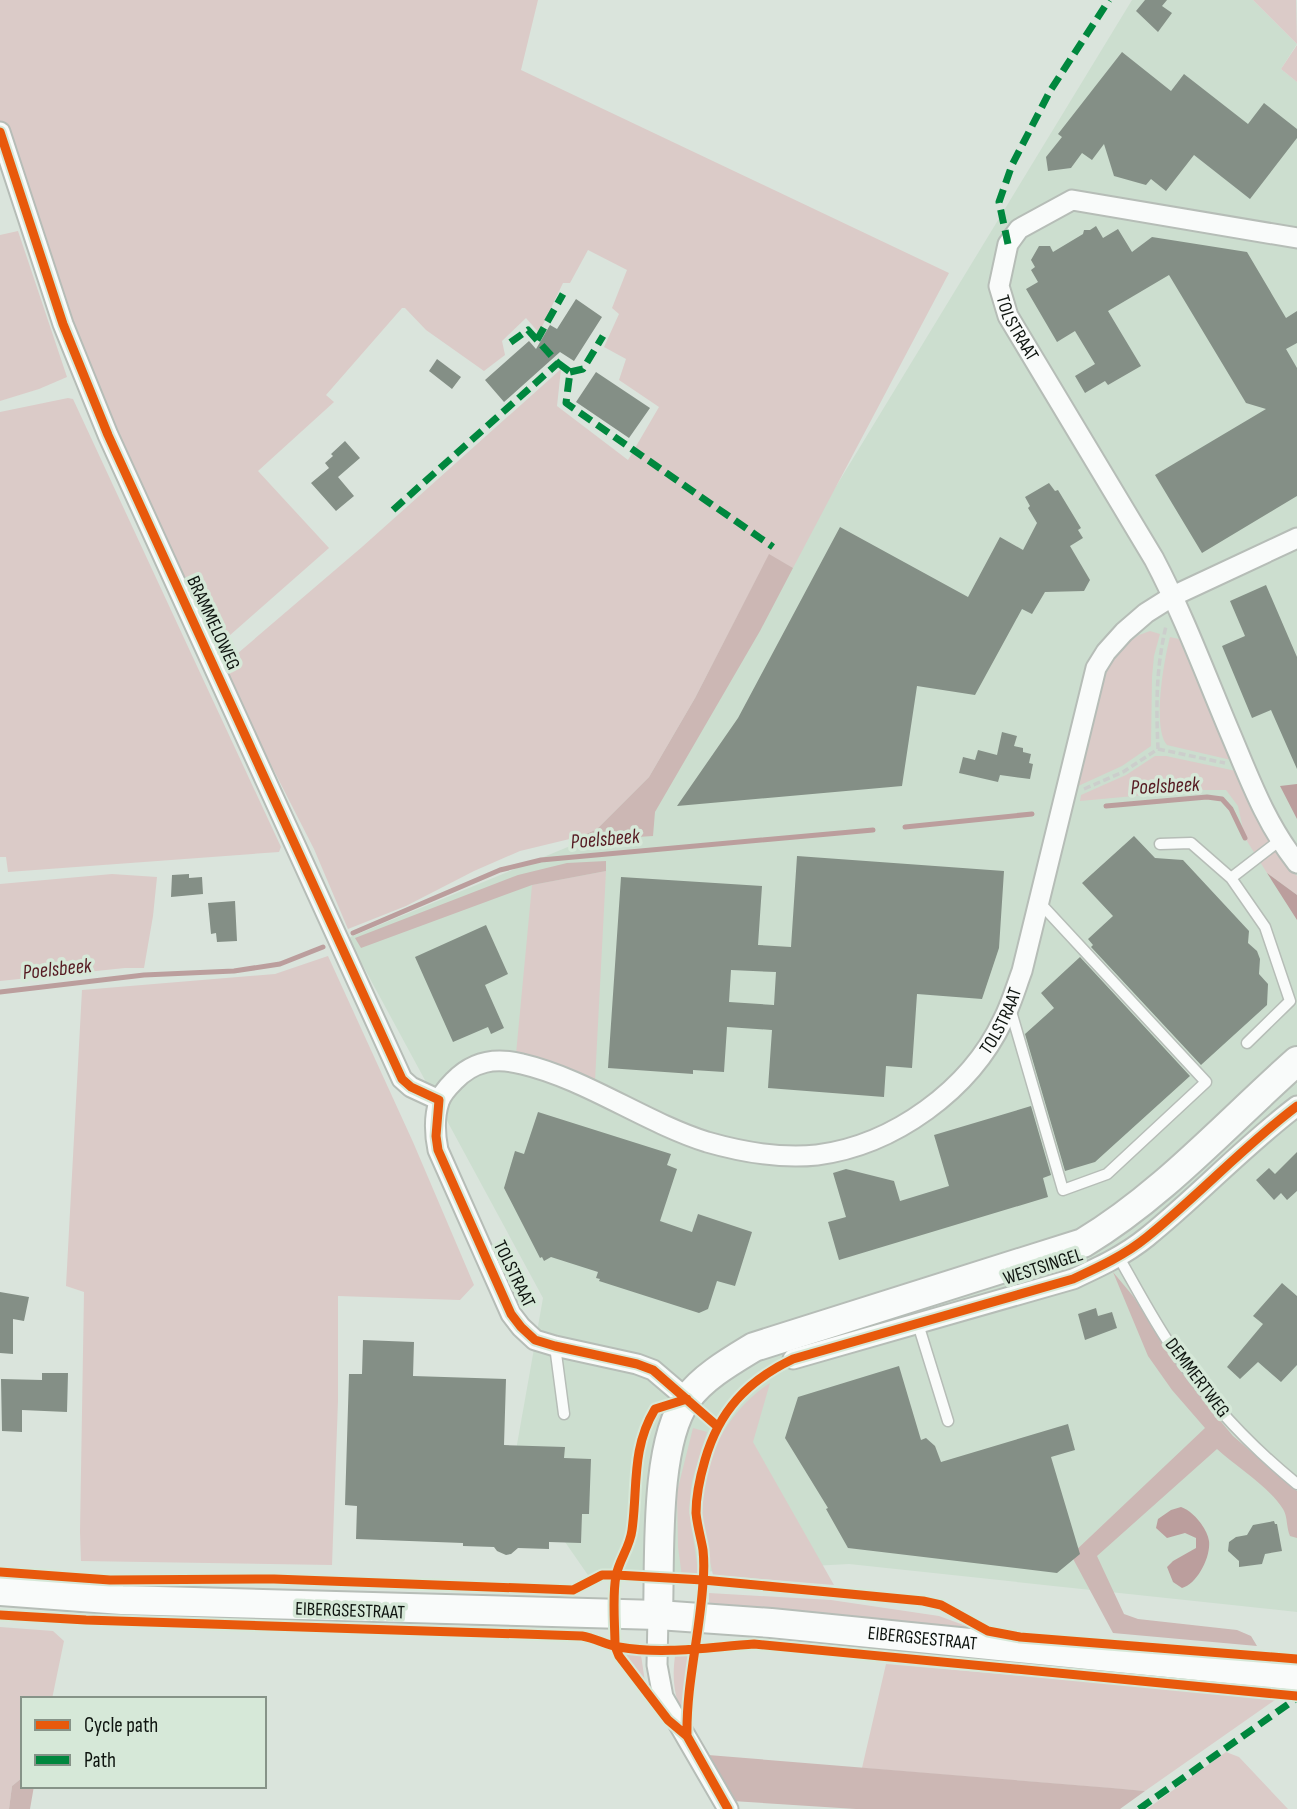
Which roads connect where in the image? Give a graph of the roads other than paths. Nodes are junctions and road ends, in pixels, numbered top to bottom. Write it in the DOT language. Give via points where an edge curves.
graph roads {
  1 [pos="0,132"];
  2 [pos="1297,237"];
  3 [pos="1297,538"];
  4 [pos="1173,596"];
  5 [pos="1279,841"];
  6 [pos="1160,845"];
  7 [pos="1297,863"];
  8 [pos="1231,878"];
  9 [pos="1039,901"];
  10 [pos="1010,1005"];
  11 [pos="1247,1043"];
  12 [pos="1297,1060"];
  13 [pos="439,1100"];
  14 [pos="1297,1106"];
  15 [pos="1118,1256"];
  16 [pos="918,1324"];
  17 [pos="555,1346"];
  18 [pos="793,1359"];
  19 [pos="687,1399"];
  20 [pos="564,1414"];
  21 [pos="948,1421"];
  22 [pos="1297,1484"];
  23 [pos="0,1591"];
  24 [pos="658,1615"];
  25 [pos="1297,1676"];
  26 [pos="728,1809"];
  1 -- 13 [label="street, BRAMMELOWEG" via="56,303 108,435 402,1079"];
  2 -- 4 [label="street, TOLSTRAAT" via="1072,200 1019,229 1007,244 999,286 1008,316"];
  3 -- 4 [label="street, TOLSTRAAT"];
  4 -- 5 [label="street, TOLSTRAAT"];
  4 -- 9 [label="street, TOLSTRAAT" via="1124,632 1096,668"];
  5 -- 7 [label="street, TOLSTRAAT"];
  5 -- 8 [label="lane"];
  6 -- 8 [label="lane" via="1191,844"];
  8 -- 11 [label="lane" via="1265,927 1290,1001"];
  9 -- 10 [label="street, TOLSTRAAT"];
  9 -- 10 [label="lane" via="1206,1082 1107,1174 1063,1190"];
  10 -- 13 [label="street, TOLSTRAAT" via="960,1083 935,1103 860,1145 817,1155 754,1153 706,1141 559,1076 508,1060 468,1068"];
  12 -- 19 [label="main road, WESTSINGEL" via="1154,1192 1083,1243 754,1347"];
  13 -- 17 [label="street, TOLSTRAAT" via="438,1150 511,1314 535,1340"];
  14 -- 15 [label="street, WESTSINGEL" via="1146,1238"];
  15 -- 16 [label="street, WESTSINGEL" via="1073,1279"];
  15 -- 22 [label="lane, DEMMERTWEG" via="1172,1348 1214,1405"];
  16 -- 18 [label="street, WESTSINGEL"];
  16 -- 21 [label="lane"];
  17 -- 19 [label="street, TOLSTRAAT" via="653,1370"];
  17 -- 20 [label="lane"];
  19 -- 24 [label="main road, WESTSINGEL" via="663,1471"];
  23 -- 24 [label="main road, EIBERGSESTRAAT" via="122,1600"];
  24 -- 25 [label="main road, EIBERGSESTRAAT"];
  24 -- 26 [label="street" via="657,1665 663,1697"];
}
